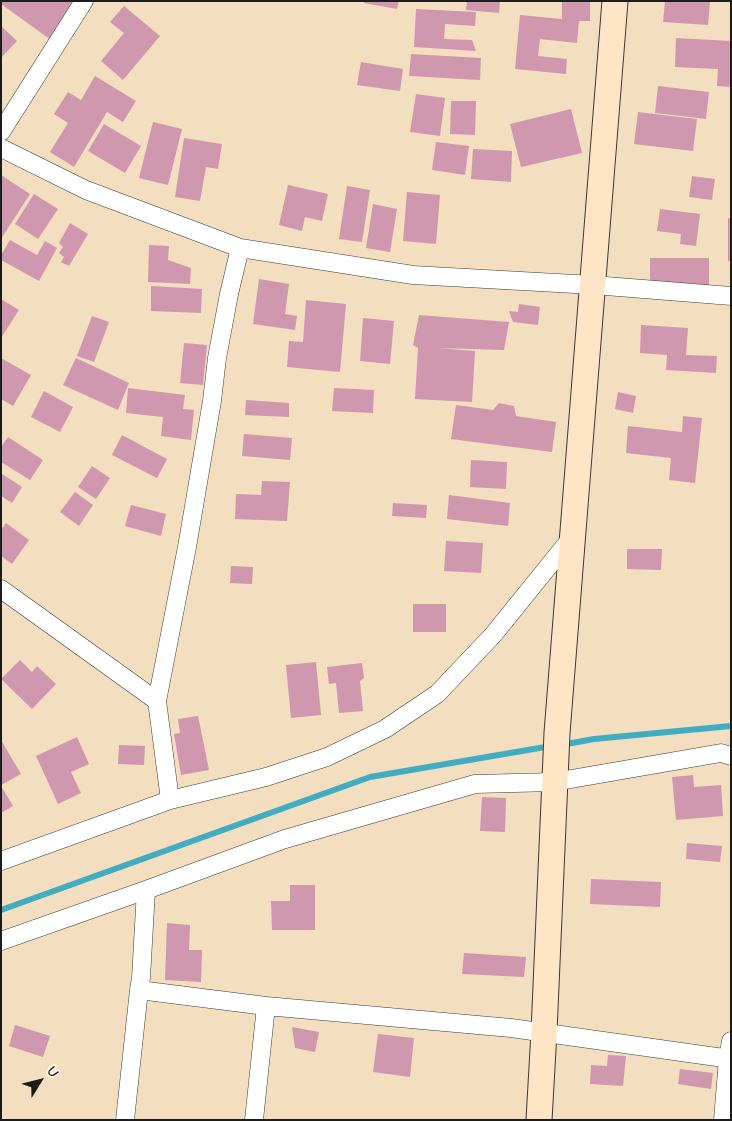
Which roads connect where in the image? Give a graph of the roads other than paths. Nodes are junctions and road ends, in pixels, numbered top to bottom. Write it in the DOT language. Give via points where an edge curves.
graph roads {
  1 [pos="84,1"];
  2 [pos="615,1"];
  3 [pos="1,132"];
  4 [pos="1,148"];
  5 [pos="240,248"];
  6 [pos="593,285"];
  7 [pos="731,296"];
  8 [pos="573,536"];
  9 [pos="1,589"];
  10 [pos="157,701"];
  11 [pos="731,756"];
  12 [pos="555,774"];
  13 [pos="170,800"];
  14 [pos="1,861"];
  15 [pos="146,890"];
  16 [pos="1,941"];
  17 [pos="139,990"];
  18 [pos="266,1006"];
  19 [pos="544,1032"];
  20 [pos="731,1041"];
  21 [pos="729,1059"];
  22 [pos="124,1120"];
  23 [pos="254,1120"];
  24 [pos="539,1120"];
  25 [pos="723,1120"];
  1 -- 3 [label="street"];
  2 -- 6 [label="street"];
  4 -- 5 [label="street" via="86,190"];
  5 -- 6 [label="street" via="413,275"];
  5 -- 10 [label="street" via="217,358 187,547"];
  6 -- 7 [label="street"];
  6 -- 8 [label="street"];
  8 -- 12 [label="street"];
  8 -- 13 [label="street" via="493,635 437,694 385,729 327,757 266,778"];
  9 -- 10 [label="street"];
  10 -- 13 [label="street"];
  11 -- 12 [label="street" via="721,753"];
  12 -- 15 [label="street" via="474,784 285,839"];
  12 -- 19 [label="street"];
  13 -- 14 [label="street"];
  15 -- 16 [label="street"];
  15 -- 17 [label="street"];
  17 -- 18 [label="street"];
  17 -- 22 [label="street"];
  18 -- 19 [label="street"];
  18 -- 23 [label="street"];
  19 -- 21 [label="street"];
  19 -- 24 [label="street"];
  20 -- 21 [label="street"];
  21 -- 25 [label="street"];
}
